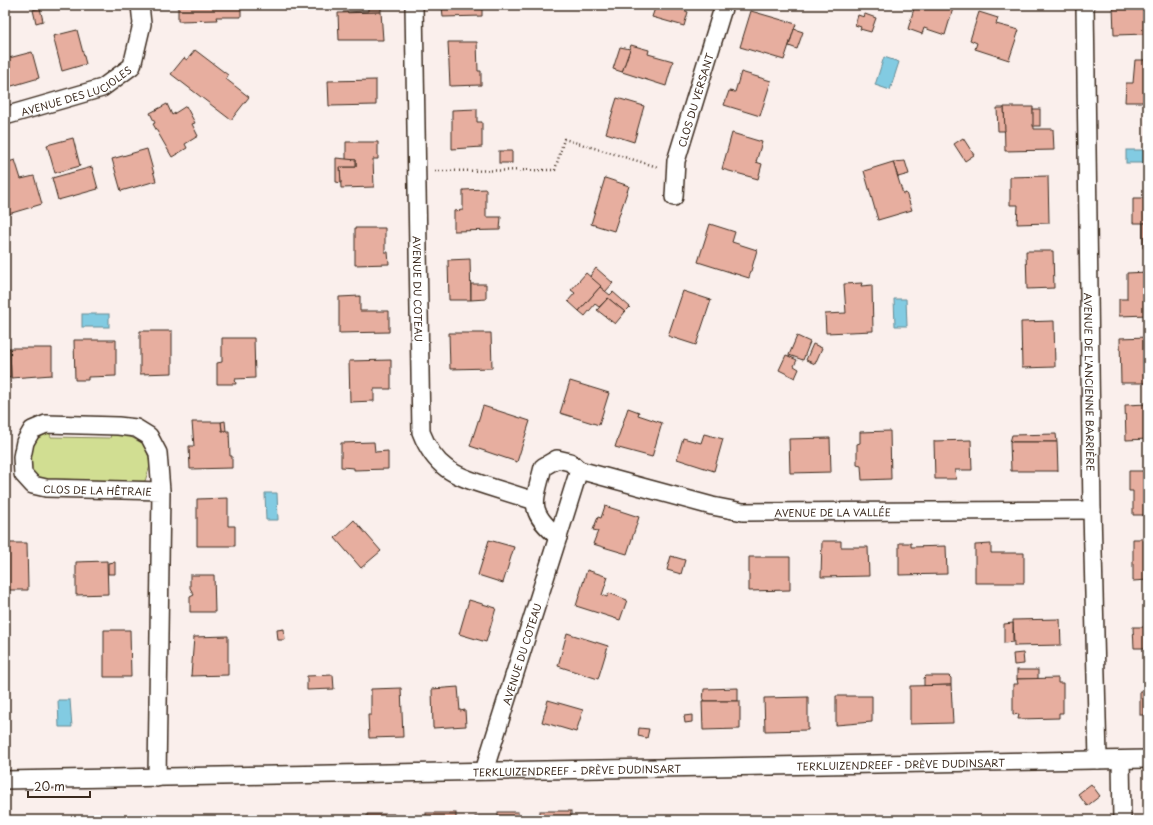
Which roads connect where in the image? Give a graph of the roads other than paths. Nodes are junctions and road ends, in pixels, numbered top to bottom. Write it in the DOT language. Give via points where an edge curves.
graph roads {
  1 [pos="140,5"];
  2 [pos="414,5"];
  3 [pos="724,5"];
  4 [pos="1085,5"];
  5 [pos="5,116"];
  6 [pos="674,197"];
  7 [pos="579,470"];
  8 [pos="161,491"];
  9 [pos="535,501"];
  10 [pos="1092,510"];
  11 [pos="558,537"];
  12 [pos="1148,759"];
  13 [pos="1098,760"];
  14 [pos="1121,760"];
  15 [pos="484,771"];
  16 [pos="157,778"];
  17 [pos="5,780"];
  18 [pos="1122,820"];
  1 -- 5 [label="street, AVENUE DES LUCIOLES" via="142,24 132,66 102,88"];
  2 -- 9 [label="street, AVENUE DU COTEAU" via="421,432 427,448 442,466 457,477"];
  3 -- 6 [label="street, CLOS DU VERSANT" via="676,162"];
  4 -- 10 [label="street, AVENUE DE L'ANCIENNE BARRIÈRE"];
  7 -- 9 [label="street" via="570,462 557,459 543,467"];
  7 -- 10 [label="street, AVENUE DE LA VALLÉE" via="743,512"];
  7 -- 11 [label="street, AVENUE DU COTEAU"];
  8 -- 8 [label="street, CLOS DE LA HÊTRAIE" via="158,453 149,436 136,428 46,424 32,430 25,442 22,457 24,474 33,484 46,488"];
  8 -- 16 [label="street, CLOS DE LA HÊTRAIE"];
  9 -- 11 [label="street" via="542,523"];
  10 -- 13 [label="street, AVENUE DE L'ANCIENNE BARRIÈRE"];
  11 -- 15 [label="street, AVENUE DU COTEAU"];
  12 -- 14 [label="street, TERKLUIZENDREEF - DRÈVE DUDINSART"];
  13 -- 14 [label="street, TERKLUIZENDREEF - DRÈVE DUDINSART"];
  13 -- 15 [label="street, TERKLUIZENDREEF - DRÈVE DUDINSART"];
  14 -- 18 [label="street"];
  15 -- 16 [label="street, TERKLUIZENDREEF - DRÈVE DUDINSART"];
  16 -- 17 [label="street, TERKLUIZENDREEF - DRÈVE DUDINSART"];
}
